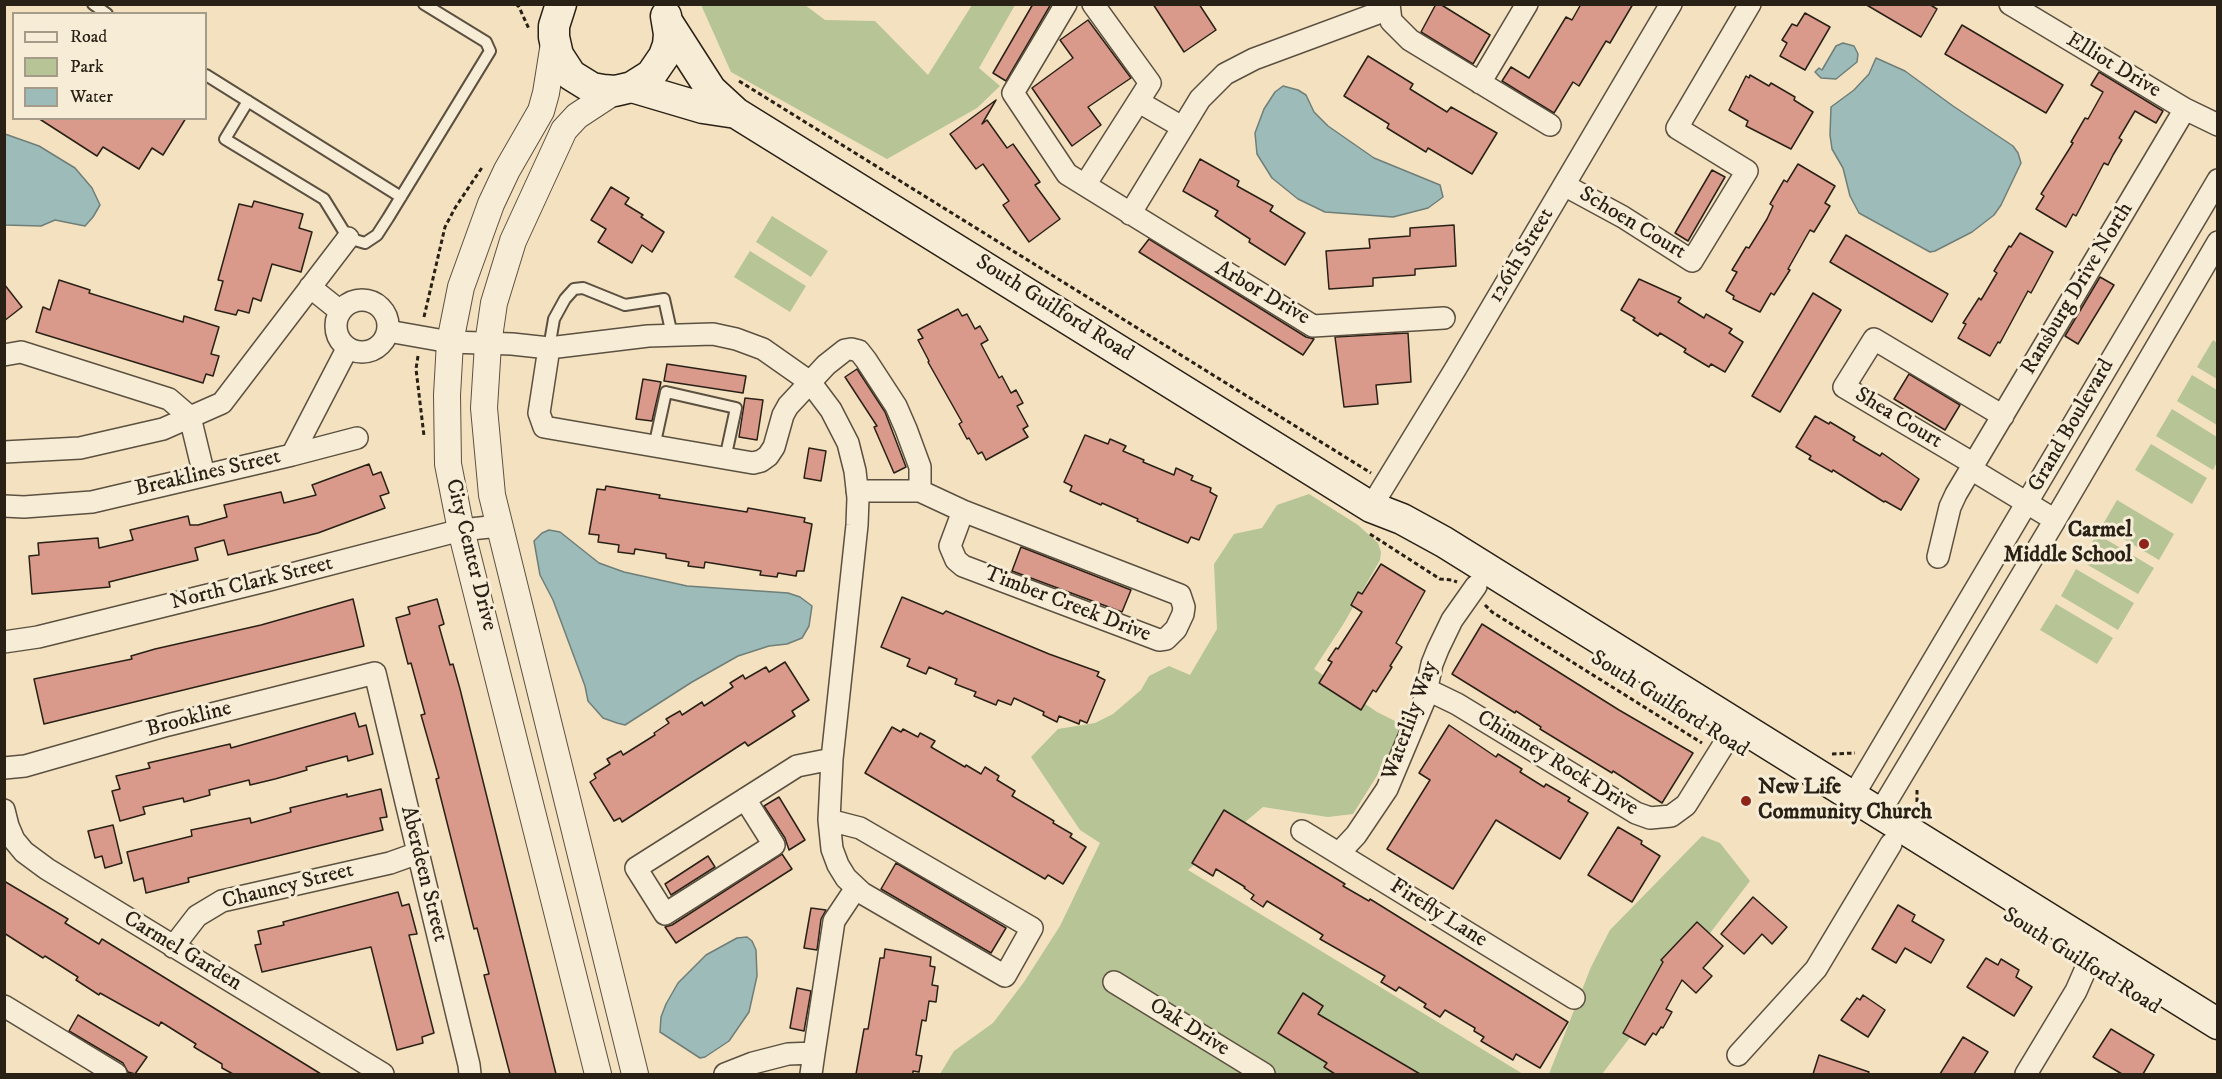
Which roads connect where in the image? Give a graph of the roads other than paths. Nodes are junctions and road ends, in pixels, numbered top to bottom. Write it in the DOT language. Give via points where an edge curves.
graph roads {
  1 [pos="424,4"];
  2 [pos="561,4"];
  3 [pos="1066,4"];
  4 [pos="1093,4"];
  5 [pos="1527,4"];
  6 [pos="1671,4"];
  7 [pos="1750,4"];
  8 [pos="2010,4"];
  9 [pos="1389,7"];
  10 [pos="665,11"];
  11 [pos="543,29"];
  12 [pos="207,76"];
  13 [pos="1480,83"];
  14 [pos="624,89"];
  15 [pos="248,101"];
  16 [pos="1139,102"];
  17 [pos="2185,109"];
  18 [pos="736,113"];
  19 [pos="1550,124"];
  20 [pos="2217,125"];
  21 [pos="1182,127"];
  22 [pos="2217,180"];
  23 [pos="1085,185"];
  24 [pos="1564,185"];
  25 [pos="401,197"];
  26 [pos="1130,214"];
  27 [pos="348,238"];
  28 [pos="2217,242"];
  29 [pos="310,287"];
  30 [pos="340,311"];
  31 [pos="1444,318"];
  32 [pos="388,331"];
  33 [pos="672,335"];
  34 [pos="450,342"];
  35 [pos="488,344"];
  36 [pos="549,348"];
  37 [pos="347,349"];
  38 [pos="4,355"];
  39 [pos="810,382"];
  40 [pos="2003,416"];
  41 [pos="190,417"];
  42 [pos="357,438"];
  43 [pos="654,447"];
  44 [pos="4,452"];
  45 [pos="292,455"];
  46 [pos="725,459"];
  47 [pos="1973,467"];
  48 [pos="204,475"];
  49 [pos="857,491"];
  50 [pos="920,491"];
  51 [pos="2028,502"];
  52 [pos="4,506"];
  53 [pos="1374,507"];
  54 [pos="963,511"];
  55 [pos="2055,520"];
  56 [pos="499,526"];
  57 [pos="461,530"];
  58 [pos="1938,557"];
  59 [pos="1478,582"];
  60 [pos="4,642"];
  61 [pos="375,674"];
  62 [pos="1426,689"];
  63 [pos="1723,747"];
  64 [pos="832,759"];
  65 [pos="4,768"];
  66 [pos="746,799"];
  67 [pos="1850,800"];
  68 [pos="4,810"];
  69 [pos="829,820"];
  70 [pos="1887,826"];
  71 [pos="1302,831"];
  72 [pos="1340,852"];
  73 [pos="418,853"];
  74 [pos="856,888"];
  75 [pos="173,947"];
  76 [pos="2093,957"];
  77 [pos="1114,982"];
  78 [pos="1574,998"];
  79 [pos="4,1006"];
  80 [pos="2217,1024"];
  81 [pos="2217,1047"];
  82 [pos="814,1053"];
  83 [pos="1738,1055"];
  84 [pos="116,1074"];
  85 [pos="383,1074"];
  86 [pos="470,1074"];
  87 [pos="598,1074"];
  88 [pos="635,1074"];
  89 [pos="725,1074"];
  90 [pos="811,1074"];
  91 [pos="1264,1074"];
  92 [pos="2026,1074"];
  1 -- 25 [label="lane" via="486,42 490,51"];
  2 -- 11 [label="main road"];
  3 -- 23 [label="street, Arbor Drive" via="1013,93 1067,174"];
  4 -- 16 [label="street" via="1150,83"];
  5 -- 13 [label="street"];
  6 -- 24 [label="street, 126th Street"];
  7 -- 24 [label="street, Schoen Court" via="1677,128 1747,171 1692,261"];
  8 -- 17 [label="street, Elliot Drive"];
  9 -- 13 [label="street" via="1392,21 1410,40"];
  9 -- 21 [label="street" via="1237,67 1212,85"];
  10 -- 14 [label="main road" via="668,45 664,56 651,75"];
  10 -- 18 [label="main road, South Guilford Road" via="711,90"];
  11 -- 14 [label="main road, South Guilford Road" via="571,75 592,88"];
  11 -- 34 [label="street, City Center Drive" via="546,93 541,111 491,204 461,287"];
  12 -- 15 [label="lane"];
  13 -- 19 [label="street"];
  14 -- 18 [label="main road, South Guilford Road"];
  14 -- 35 [label="street, City Center Drive" via="577,116 556,144 513,241 494,303"];
  15 -- 25 [label="lane"];
  15 -- 27 [label="lane" via="225,140 324,199"];
  16 -- 21 [label="street"];
  16 -- 23 [label="street"];
  17 -- 20 [label="street, Elliot Drive"];
  17 -- 40 [label="street, Ransburg Drive North"];
  18 -- 53 [label="main road, South Guilford Road"];
  21 -- 26 [label="street"];
  22 -- 51 [label="street, Grand Boulevard"];
  23 -- 26 [label="street, Arbor Drive"];
  24 -- 53 [label="street, 126th Street"];
  25 -- 27 [label="lane" via="377,235 365,243"];
  26 -- 31 [label="street, Arbor Drive" via="1313,326"];
  27 -- 29 [label="street"];
  28 -- 55 [label="street, Grand Boulevard"];
  29 -- 30 [label="street"];
  29 -- 41 [label="street" via="222,403"];
  30 -- 32 [label="street" via="353,301 375,304 386,316"];
  30 -- 37 [label="street" via="336,331"];
  32 -- 34 [label="street"];
  32 -- 37 [label="street" via="375,349 362,353"];
  33 -- 36 [label="street"];
  33 -- 36 [label="lane" via="664,299 625,305 583,288 574,289 565,299 554,319"];
  33 -- 39 [label="street" via="713,334 736,339 763,349"];
  34 -- 35 [label="street"];
  34 -- 57 [label="street, City Center Drive" via="448,464"];
  35 -- 36 [label="street"];
  35 -- 56 [label="street, City Center Drive" via="484,408 492,495"];
  36 -- 43 [label="street" via="539,413 544,427"];
  37 -- 45 [label="street, Breaklines Street"];
  38 -- 41 [label="street" via="21,352 169,399"];
  39 -- 46 [label="street" via="788,406 768,456 753,463"];
  39 -- 49 [label="street" via="831,410 848,443"];
  39 -- 50 [label="street" via="845,350 858,351 896,406 920,467"];
  40 -- 47 [label="street, Ransburg Drive North"];
  40 -- 47 [label="street, Shea Court" via="1874,339 1844,387"];
  41 -- 44 [label="street" via="164,429 80,448"];
  41 -- 48 [label="street"];
  42 -- 45 [label="street"];
  43 -- 46 [label="street"];
  43 -- 46 [label="lane" via="666,392 736,408"];
  45 -- 48 [label="street, Breaklines Street"];
  47 -- 51 [label="street"];
  47 -- 58 [label="street, Ransburg Drive North" via="1950,507"];
  48 -- 52 [label="street, Breaklines Street" via="92,502"];
  49 -- 50 [label="street, Timber Creek Drive"];
  49 -- 64 [label="street" via="857,525"];
  50 -- 54 [label="street, Timber Creek Drive"];
  51 -- 55 [label="street"];
  51 -- 67 [label="street, Grand Boulevard"];
  53 -- 59 [label="main road, South Guilford Road" via="1391,528 1433,559"];
  54 -- 54 [label="street, Timber Creek Drive" via="950,546 963,566 1159,640 1176,629 1184,607 1180,595"];
  55 -- 70 [label="street, Grand Boulevard"];
  56 -- 57 [label="street, North Clark Street"];
  56 -- 88 [label="street, City Center Drive"];
  57 -- 60 [label="street, North Clark Street" via="38,637"];
  57 -- 87 [label="street, City Center Drive"];
  59 -- 62 [label="street, Waterlily Way" via="1452,620 1432,664"];
  59 -- 63 [label="main road, South Guilford Road"];
  59 -- 67 [label="main road, South Guilford Road"];
  61 -- 65 [label="street, Brookline" via="168,725 25,766"];
  61 -- 73 [label="street, Aberdeen Street"];
  62 -- 63 [label="street, Chimney Rock Drive" via="1650,818 1671,816 1682,809"];
  62 -- 72 [label="street, Waterlily Way" via="1387,789"];
  63 -- 70 [label="main road, South Guilford Road"];
  64 -- 66 [label="street" via="797,766"];
  64 -- 69 [label="street"];
  66 -- 66 [label="street" via="636,868 665,914 774,845"];
  67 -- 70 [label="main road, South Guilford Road"];
  68 -- 75 [label="street, Carmel Garden" via="11,833 24,852"];
  69 -- 74 [label="street" via="838,865"];
  69 -- 74 [label="street" via="860,828 1032,928 1005,976"];
  70 -- 76 [label="main road, South Guilford Road"];
  70 -- 83 [label="street, Grand Boulevard" via="1816,969"];
  71 -- 72 [label="street, Firefly Lane"];
  72 -- 78 [label="street, Firefly Lane"];
  73 -- 75 [label="street, Chauncy Street" via="390,863 222,901 197,916"];
  73 -- 86 [label="street, Aberdeen Street"];
  74 -- 82 [label="street" via="834,921"];
  75 -- 85 [label="street, Carmel Garden"];
  76 -- 80 [label="main road, South Guilford Road"];
  76 -- 81 [label="main road, South Guilford Road"];
  76 -- 92 [label="street"];
  77 -- 91 [label="street, Oak Drive"];
  79 -- 84 [label="street"];
  82 -- 89 [label="street" via="788,1054"];
  82 -- 90 [label="street"];
}
